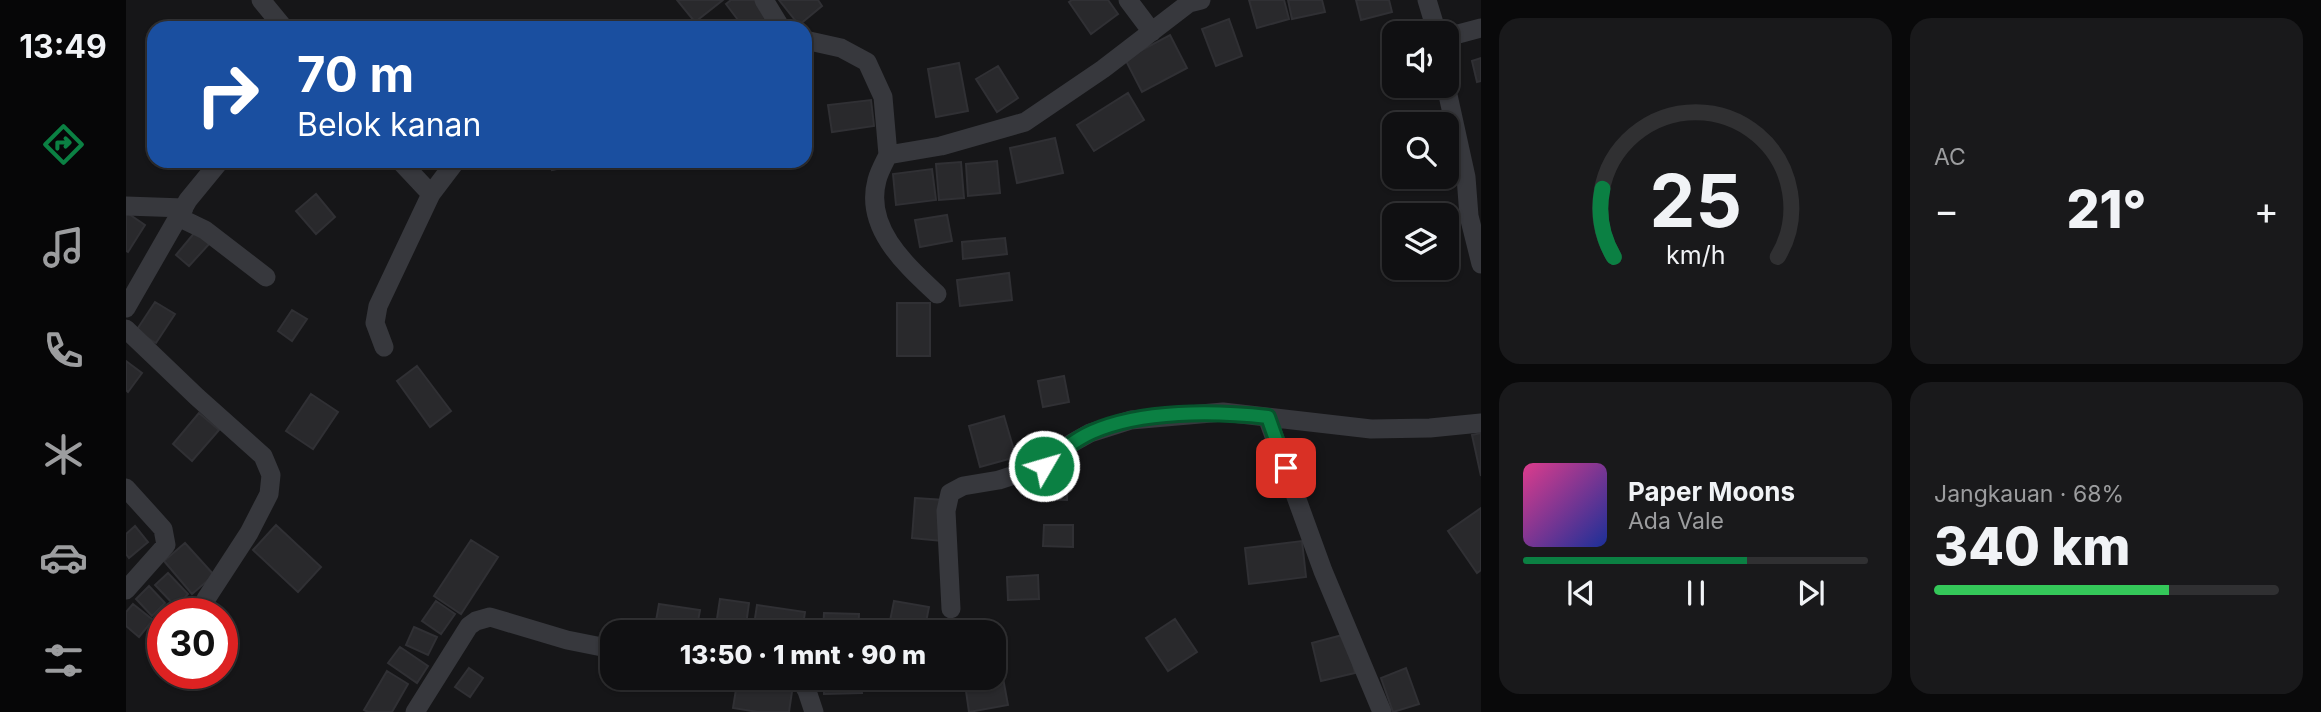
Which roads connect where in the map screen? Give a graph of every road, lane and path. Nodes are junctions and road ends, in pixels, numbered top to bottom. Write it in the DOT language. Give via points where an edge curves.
graph roads {
  1 [pos="261,0"];
  2 [pos="764,0"];
  3 [pos="1128,0"];
  4 [pos="1201,0"];
  5 [pos="1427,0"];
  6 [pos="278,21"];
  7 [pos="777,21"];
  8 [pos="1433,21"];
  9 [pos="1481,28"];
  10 [pos="1152,32"];
  11 [pos="1459,34"];
  12 [pos="812,42"];
  13 [pos="1450,98"];
  14 [pos="888,155"];
  15 [pos="215,168"];
  16 [pos="407,168"];
  17 [pos="451,168"];
  18 [pos="1473,175"];
  19 [pos="431,194"];
  20 [pos="126,206"];
  21 [pos="181,213"];
  22 [pos="1481,264"];
  23 [pos="266,277"];
  24 [pos="937,294"];
  25 [pos="126,308"];
  26 [pos="126,329"];
  27 [pos="384,346"];
  28 [pos="1268,417"];
  29 [pos="1481,423"];
  30 [pos="126,488"];
  31 [pos="126,590"];
  32 [pos="207,598"];
  33 [pos="951,609"];
  34 [pos="600,647"];
  35 [pos="806,690"];
  36 [pos="415,712"];
  37 [pos="814,712"];
  38 [pos="1382,712"];
  1 -- 6 [label="street"];
  2 -- 7 [label="street"];
  3 -- 10 [label="street"];
  4 -- 10 [label="street"];
  5 -- 8 [label="street"];
  9 -- 11 [label="street"];
  10 -- 14 [label="street" via="1025,122 941,146"];
  12 -- 14 [label="street" via="841,48 867,62 883,97"];
  13 -- 18 [label="street"];
  14 -- 24 [label="street" via="877,180 874,205 878,221 898,255"];
  15 -- 21 [label="street"];
  16 -- 19 [label="street"];
  17 -- 19 [label="street"];
  18 -- 22 [label="street" via="1469,216"];
  19 -- 27 [label="street" via="378,306 375,323"];
  20 -- 21 [label="street"];
  21 -- 23 [label="street"];
  21 -- 25 [label="street"];
  26 -- 32 [label="street" via="263,456 271,475 269,494 249,533"];
  28 -- 29 [label="street" via="1371,429"];
  28 -- 33 [label="street" via="1223,412 1131,420 1090,433 1044,466 950,493 946,511"];
  28 -- 38 [label="street" via="1323,571"];
  30 -- 31 [label="street" via="166,536 166,545"];
  34 -- 36 [label="street" via="484,618 470,626"];
  35 -- 37 [label="street"];
}
